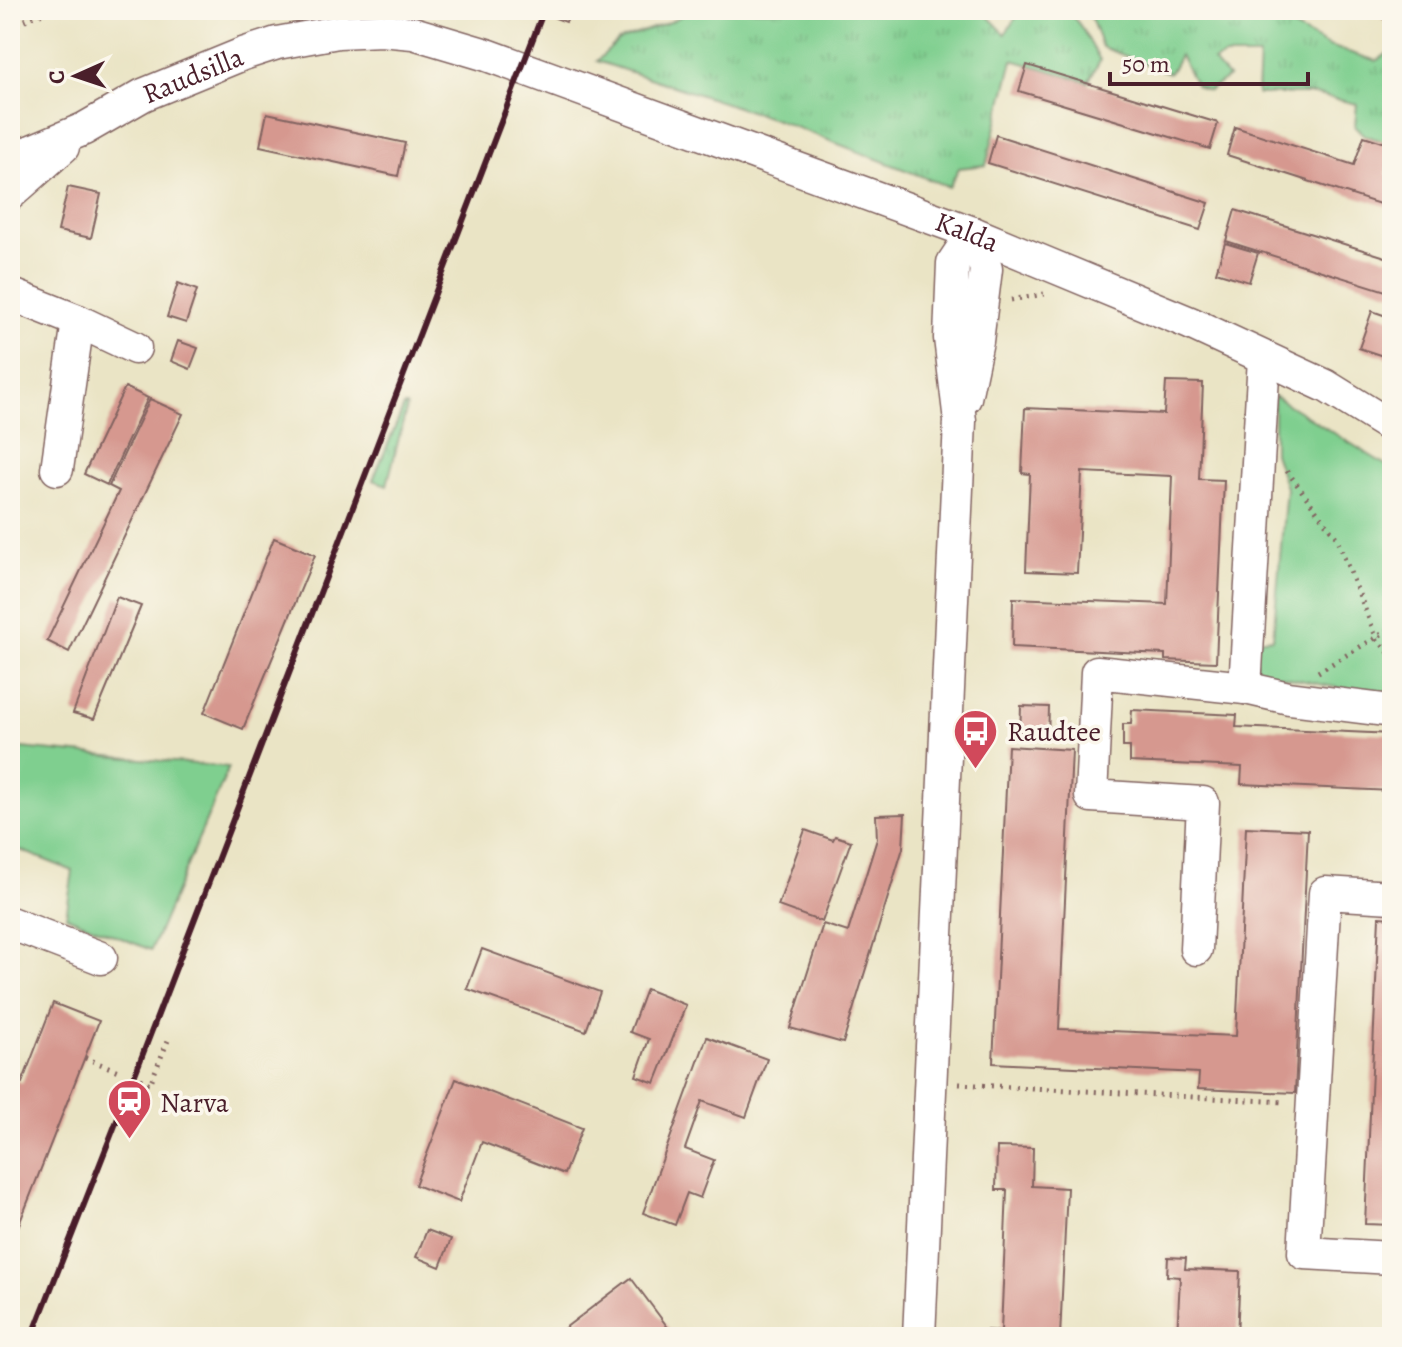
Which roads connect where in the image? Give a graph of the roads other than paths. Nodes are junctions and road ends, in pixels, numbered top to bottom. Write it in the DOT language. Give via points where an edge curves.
graph roads {
  1 [pos="527,69"];
  2 [pos="84,129"];
  3 [pos="10,160"];
  4 [pos="10,194"];
  5 [pos="973,233"];
  6 [pos="10,294"];
  7 [pos="78,321"];
  8 [pos="135,348"];
  9 [pos="1264,358"];
  10 [pos="960,421"];
  11 [pos="1392,427"];
  12 [pos="57,469"];
  13 [pos="1245,688"];
  14 [pos="1392,711"];
  15 [pos="1392,897"];
  16 [pos="10,923"];
  17 [pos="1196,949"];
  18 [pos="101,958"];
  19 [pos="1392,1258"];
  20 [pos="919,1337"];
  1 -- 2 [label="street, Raudsilla" via="413,33 338,32 243,54 143,95"];
  1 -- 5 [label="street, Kalda"];
  2 -- 3 [label="street, Raudsilla"];
  2 -- 4 [label="street"];
  5 -- 9 [label="street, Kalda"];
  5 -- 10 [label="street" via="986,269 984,299"];
  5 -- 10 [label="street" via="953,263 950,338"];
  6 -- 7 [label="street"];
  7 -- 8 [label="street"];
  7 -- 12 [label="street"];
  9 -- 11 [label="street, Kalda" via="1326,386"];
  9 -- 13 [label="street"];
  10 -- 20 [label="street"];
  13 -- 14 [label="street"];
  13 -- 17 [label="street" via="1097,672 1091,796 1203,803"];
  15 -- 19 [label="street" via="1325,893 1304,1253"];
  16 -- 18 [label="street"];
}
